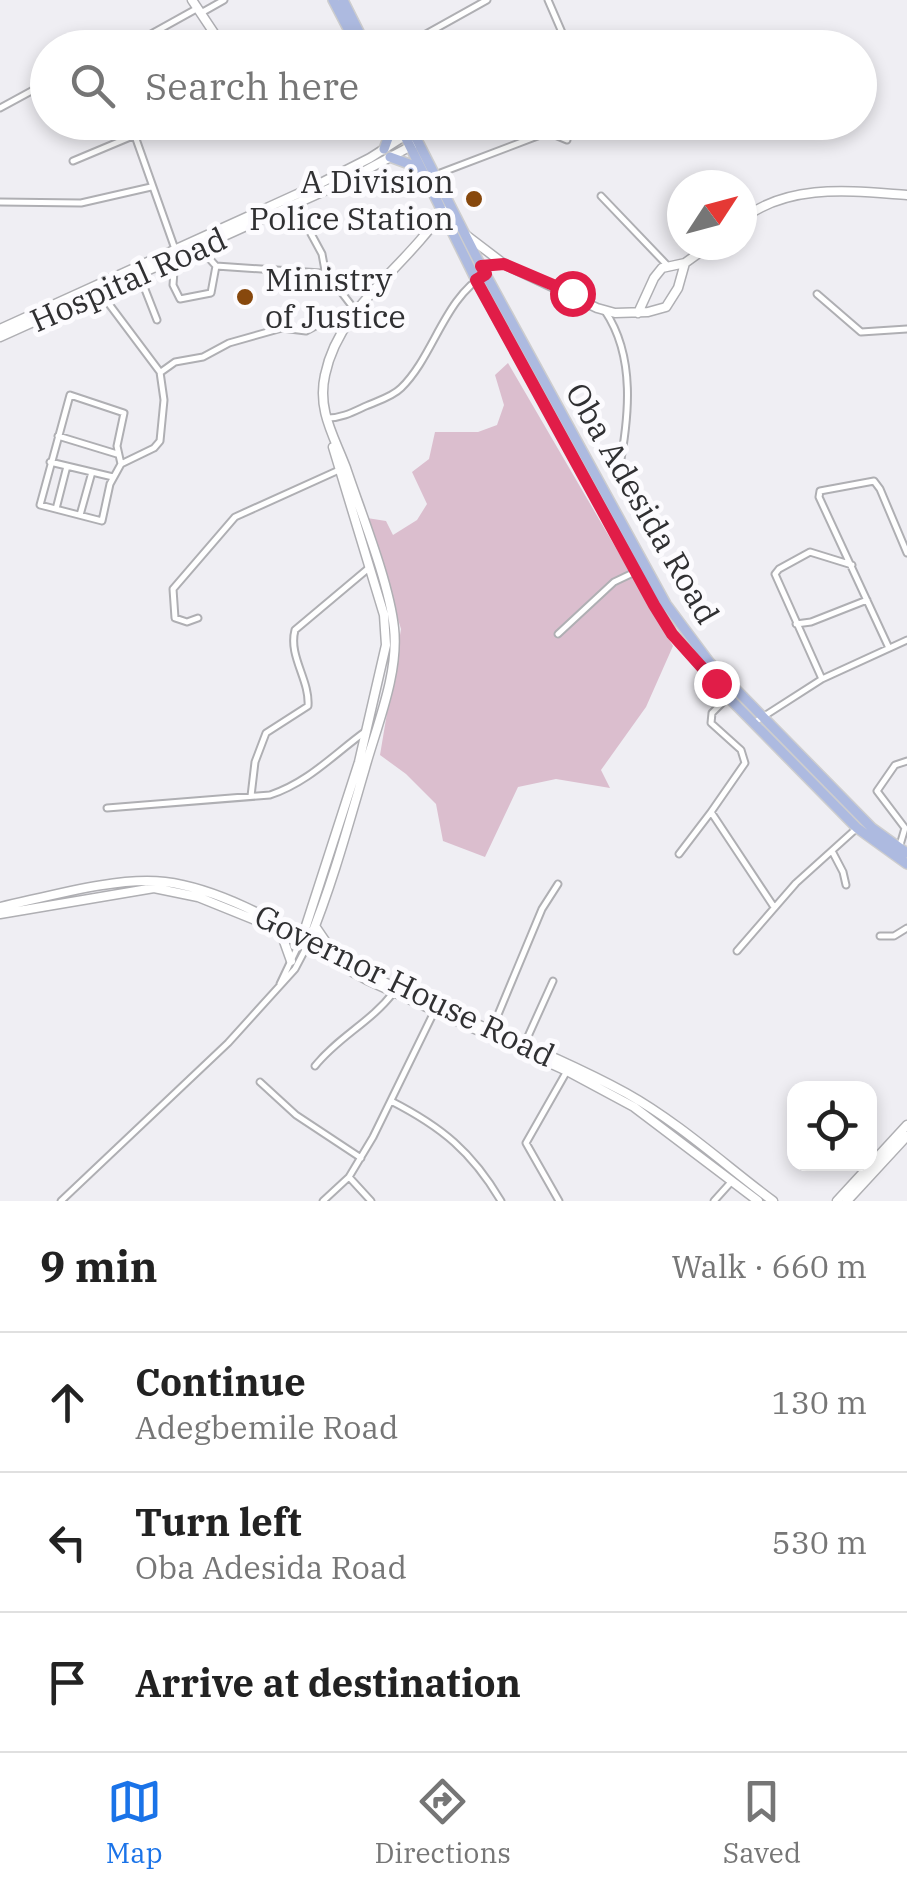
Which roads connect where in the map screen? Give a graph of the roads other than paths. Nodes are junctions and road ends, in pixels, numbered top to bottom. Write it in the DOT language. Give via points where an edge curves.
graph roads {
  1 [pos="222,0"];
  2 [pos="333,0"];
  3 [pos="487,0"];
  4 [pos="548,0"];
  5 [pos="345,1"];
  6 [pos="197,7"];
  7 [pos="157,30"];
  8 [pos="212,30"];
  9 [pos="349,30"];
  10 [pos="359,30"];
  11 [pos="433,30"];
  12 [pos="561,30"];
  13 [pos="30,92"];
  14 [pos="0,108"];
  15 [pos="123,140"];
  16 [pos="137,140"];
  17 [pos="391,140"];
  18 [pos="404,140"];
  19 [pos="413,140"];
  20 [pos="414,140"];
  21 [pos="527,140"];
  22 [pos="387,153"];
  23 [pos="73,161"];
  24 [pos="423,170"];
  25 [pos="435,175"];
  26 [pos="151,187"];
  27 [pos="907,195"];
  28 [pos="600,196"];
  29 [pos="0,202"];
  30 [pos="443,210"];
  31 [pos="757,210"];
  32 [pos="303,219"];
  33 [pos="465,234"];
  34 [pos="206,244"];
  35 [pos="175,249"];
  36 [pos="689,260"];
  37 [pos="686,262"];
  38 [pos="504,264"];
  39 [pos="216,266"];
  40 [pos="667,266"];
  41 [pos="174,271"];
  42 [pos="481,273"];
  43 [pos="139,274"];
  44 [pos="326,276"];
  45 [pos="100,292"];
  46 [pos="817,294"];
  47 [pos="605,311"];
  48 [pos="638,313"];
  49 [pos="355,315"];
  50 [pos="157,320"];
  51 [pos="0,328"];
  52 [pos="907,329"];
  53 [pos="0,337"];
  54 [pos="160,372"];
  55 [pos="325,418"];
  56 [pos="340,418"];
  57 [pos="331,434"];
  58 [pos="58,436"];
  59 [pos="117,454"];
  60 [pos="50,462"];
  61 [pos="121,464"];
  62 [pos="67,466"];
  63 [pos="339,470"];
  64 [pos="620,470"];
  65 [pos="92,472"];
  66 [pos="113,478"];
  67 [pos="56,509"];
  68 [pos="80,515"];
  69 [pos="907,553"];
  70 [pos="852,565"];
  71 [pos="370,568"];
  72 [pos="635,572"];
  73 [pos="867,600"];
  74 [pos="198,618"];
  75 [pos="811,622"];
  76 [pos="796,624"];
  77 [pos="558,634"];
  78 [pos="801,634"];
  79 [pos="907,640"];
  80 [pos="889,648"];
  81 [pos="822,679"];
  82 [pos="728,697"];
  83 [pos="758,719"];
  84 [pos="369,729"];
  85 [pos="907,761"];
  86 [pos="251,796"];
  87 [pos="106,808"];
  88 [pos="711,812"];
  89 [pos="857,828"];
  90 [pos="832,851"];
  91 [pos="903,851"];
  92 [pos="679,854"];
  93 [pos="907,864"];
  94 [pos="558,884"];
  95 [pos="846,886"];
  96 [pos="774,907"];
  97 [pos="0,910"];
  98 [pos="312,922"];
  99 [pos="907,928"];
  100 [pos="282,930"];
  101 [pos="880,936"];
  102 [pos="304,942"];
  103 [pos="737,951"];
  104 [pos="335,955"];
  105 [pos="291,961"];
  106 [pos="553,980"];
  107 [pos="280,984"];
  108 [pos="393,993"];
  109 [pos="436,1009"];
  110 [pos="492,1028"];
  111 [pos="525,1044"];
  112 [pos="314,1066"];
  113 [pos="568,1071"];
  114 [pos="260,1082"];
  115 [pos="391,1101"];
  116 [pos="907,1125"];
  117 [pos="907,1136"];
  118 [pos="361,1158"];
  119 [pos="350,1177"];
  120 [pos="734,1177"];
  121 [pos="755,1198"];
  122 [pos="61,1201"];
  123 [pos="323,1201"];
  124 [pos="371,1201"];
  125 [pos="502,1201"];
  126 [pos="560,1201"];
  127 [pos="714,1201"];
  128 [pos="773,1201"];
  129 [pos="836,1201"];
  130 [pos="847,1201"];
  1 -- 6 [label="street"];
  2 -- 9 [label="main road"];
  3 -- 11 [label="street"];
  4 -- 12 [label="street"];
  5 -- 10 [label="main road"];
  6 -- 7 [label="street"];
  6 -- 8 [label="street"];
  13 -- 14 [label="street"];
  15 -- 23 [label="street"];
  16 -- 26 [label="street"];
  17 -- 22 [label="main road"];
  18 -- 22 [label="street, Hospital Road"];
  19 -- 24 [label="main road, Oba Adesida Road"];
  20 -- 25 [label="main road, Oba Adesida Road"];
  21 -- 25 [label="street"];
  22 -- 24 [label="main road"];
  22 -- 34 [label="street, Hospital Road" via="342,183"];
  22 -- 35 [label="street, Hospital Road"];
  24 -- 30 [label="main road, Oba Adesida Road"];
  25 -- 33 [label="main road, Oba Adesida Road"];
  26 -- 29 [label="street" via="81,203"];
  26 -- 35 [label="street"];
  27 -- 31 [label="street" via="834,190 789,196"];
  28 -- 40 [label="street"];
  30 -- 42 [label="main road, Oba Adesida Road"];
  30 -- 49 [label="street"];
  32 -- 44 [label="street"];
  33 -- 38 [label="street"];
  33 -- 42 [label="main road, Oba Adesida Road"];
  34 -- 39 [label="street"];
  34 -- 43 [label="street, Hospital Road"];
  35 -- 51 [label="street, Hospital Road"];
  36 -- 37 [label="street"];
  37 -- 40 [label="street"];
  37 -- 48 [label="street" via="670,304"];
  38 -- 42 [label="street"];
  38 -- 47 [label="street"];
  39 -- 41 [label="street" via="211,293 188,299 176,294"];
  39 -- 44 [label="street"];
  40 -- 48 [label="street" via="656,274"];
  42 -- 56 [label="street" via="402,387"];
  42 -- 72 [label="main road, Oba Adesida Road"];
  42 -- 83 [label="main road, Oba Adesida Road" via="666,604"];
  43 -- 45 [label="street, Hospital Road"];
  43 -- 50 [label="street"];
  44 -- 49 [label="street"];
  45 -- 53 [label="street, Hospital Road"];
  45 -- 54 [label="street"];
  46 -- 52 [label="street" via="861,332"];
  47 -- 48 [label="street"];
  47 -- 64 [label="street" via="626,354"];
  49 -- 54 [label="street" via="229,343"];
  49 -- 55 [label="street" via="325,371"];
  54 -- 61 [label="street" via="160,441"];
  55 -- 56 [label="street"];
  55 -- 57 [label="street"];
  56 -- 57 [label="street"];
  57 -- 63 [label="street"];
  57 -- 98 [label="street" via="389,604 394,644 372,744"];
  58 -- 59 [label="street"];
  58 -- 59 [label="street" via="70,395 124,413"];
  58 -- 60 [label="street"];
  59 -- 61 [label="street"];
  60 -- 62 [label="street"];
  60 -- 67 [label="street" via="40,504"];
  61 -- 66 [label="street"];
  62 -- 65 [label="street"];
  62 -- 67 [label="street"];
  63 -- 71 [label="street"];
  63 -- 74 [label="street" via="252,507 222,530 173,589 175,618"];
  65 -- 66 [label="street"];
  65 -- 68 [label="street"];
  66 -- 68 [label="street" via="102,521"];
  67 -- 68 [label="street"];
  69 -- 70 [label="street" via="877,483 824,489 819,496"];
  70 -- 73 [label="street"];
  70 -- 76 [label="street" via="810,552 776,572"];
  71 -- 84 [label="street" via="386,626"];
  71 -- 86 [label="street" via="295,630 308,706 266,733"];
  72 -- 77 [label="street" via="614,582"];
  72 -- 82 [label="main road, Oba Adesida Road" via="672,634"];
  73 -- 75 [label="street"];
  73 -- 80 [label="street"];
  75 -- 76 [label="street"];
  75 -- 78 [label="street"];
  76 -- 78 [label="street"];
  78 -- 81 [label="street"];
  79 -- 80 [label="street"];
  80 -- 81 [label="street"];
  81 -- 83 [label="street"];
  82 -- 83 [label="main road, Oba Adesida Road"];
  82 -- 88 [label="street" via="712,713 711,724 742,750 745,762"];
  83 -- 89 [label="main road, Oba Adesida Road"];
  83 -- 91 [label="main road, Oba Adesida Road"];
  84 -- 86 [label="street" via="290,789"];
  84 -- 98 [label="street"];
  85 -- 91 [label="street" via="895,765 878,791 905,828"];
  86 -- 87 [label="street"];
  88 -- 92 [label="street"];
  88 -- 96 [label="street"];
  89 -- 90 [label="street"];
  89 -- 93 [label="main road, Oba Adesida Road"];
  90 -- 95 [label="street"];
  90 -- 96 [label="street"];
  94 -- 110 [label="street"];
  96 -- 103 [label="street"];
  97 -- 100 [label="street, Governor House Road" via="163,888"];
  98 -- 100 [label="street"];
  98 -- 102 [label="street"];
  98 -- 104 [label="street"];
  99 -- 101 [label="street"];
  100 -- 102 [label="street, Governor House Road"];
  100 -- 105 [label="street"];
  102 -- 104 [label="street, Governor House Road"];
  102 -- 105 [label="street"];
  102 -- 107 [label="street" via="295,969"];
  102 -- 108 [label="street, Governor House Road"];
  104 -- 109 [label="street, Governor House Road"];
  105 -- 107 [label="street"];
  106 -- 111 [label="street"];
  107 -- 122 [label="street" via="228,1043"];
  108 -- 109 [label="street, Governor House Road"];
  108 -- 112 [label="street"];
  109 -- 110 [label="street, Governor House Road"];
  109 -- 113 [label="street, Governor House Road"];
  109 -- 115 [label="street"];
  110 -- 111 [label="street, Governor House Road"];
  111 -- 120 [label="street, Governor House Road" via="631,1096"];
  113 -- 120 [label="street, Governor House Road" via="634,1107"];
  113 -- 126 [label="street" via="526,1143"];
  114 -- 118 [label="street"];
  115 -- 118 [label="street"];
  115 -- 125 [label="street" via="470,1154"];
  116 -- 129 [label="street"];
  117 -- 130 [label="street"];
  118 -- 119 [label="street"];
  119 -- 123 [label="street"];
  119 -- 124 [label="street"];
  120 -- 121 [label="street, Governor House Road"];
  120 -- 127 [label="street"];
  120 -- 128 [label="street, Governor House Road"];
}
